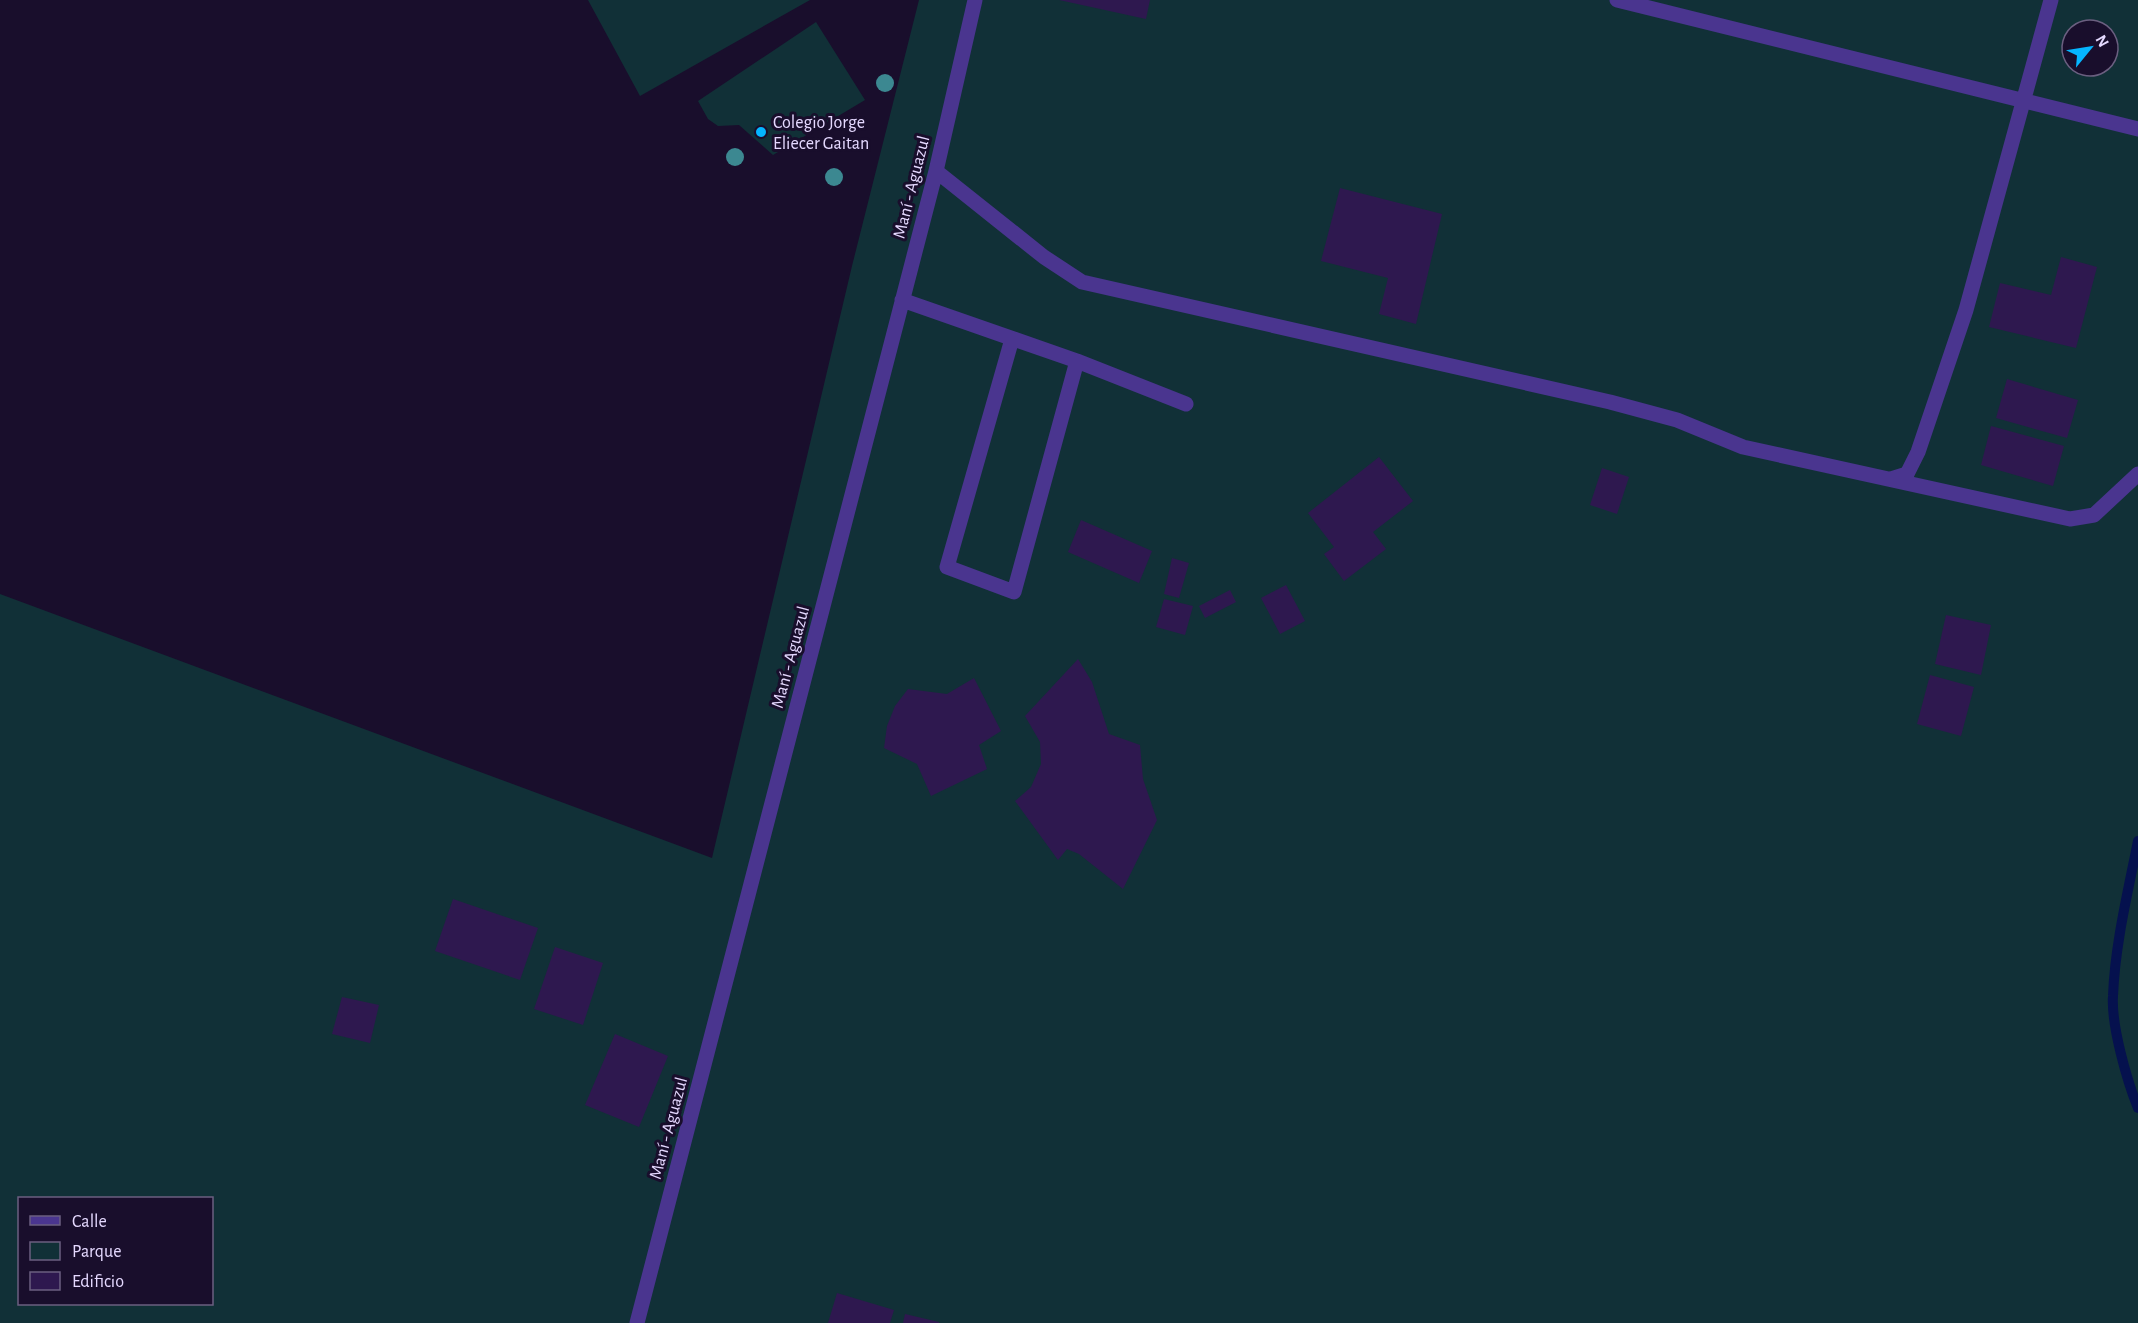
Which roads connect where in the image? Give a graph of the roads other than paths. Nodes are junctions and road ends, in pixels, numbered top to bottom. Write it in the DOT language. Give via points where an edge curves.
graph roads {
  1 [pos="975,0"];
  2 [pos="1617,0"];
  3 [pos="2051,0"];
  4 [pos="2023,101"];
  5 [pos="2138,129"];
  6 [pos="936,171"];
  7 [pos="902,300"];
  8 [pos="1012,339"];
  9 [pos="1077,361"];
  10 [pos="1186,404"];
  11 [pos="2138,474"];
  12 [pos="1890,479"];
  13 [pos="637,1323"];
  1 -- 6 [label="street, Maní - Aguazul"];
  2 -- 4 [label="street"];
  3 -- 4 [label="street"];
  4 -- 5 [label="street"];
  4 -- 12 [label="street" via="1966,310 1918,452 1907,474"];
  6 -- 7 [label="street, Maní - Aguazul"];
  6 -- 12 [label="street" via="1082,282 1610,402 1677,420 1743,447"];
  7 -- 8 [label="street"];
  7 -- 13 [label="street, Maní - Aguazul"];
  8 -- 9 [label="street"];
  8 -- 9 [label="street" via="947,567 1014,592"];
  9 -- 10 [label="street"];
  11 -- 12 [label="street" via="2094,515 2070,519"];
}
